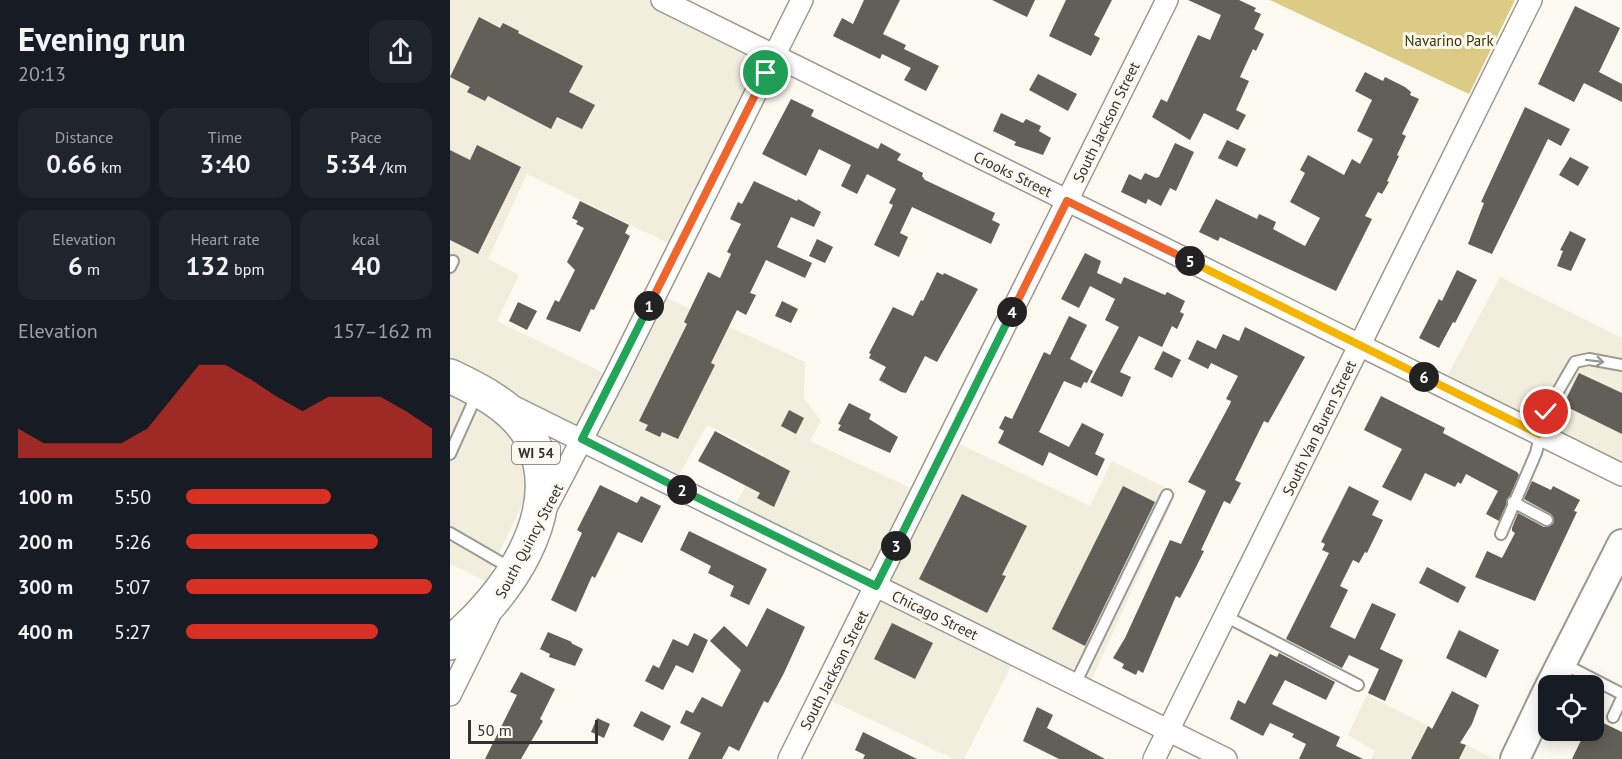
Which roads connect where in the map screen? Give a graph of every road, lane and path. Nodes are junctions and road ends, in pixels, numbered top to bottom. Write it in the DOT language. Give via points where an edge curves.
graph roads {
  1 [pos="662,0"];
  2 [pos="802,0"];
  3 [pos="1167,0"];
  4 [pos="1531,0"];
  5 [pos="774,56"];
  6 [pos="1067,201"];
  7 [pos="1360,345"];
  8 [pos="1622,365"];
  9 [pos="450,376"];
  10 [pos="486,393"];
  11 [pos="1539,434"];
  12 [pos="582,439"];
  13 [pos="450,454"];
  14 [pos="1622,475"];
  15 [pos="1167,495"];
  16 [pos="1513,502"];
  17 [pos="1547,520"];
  18 [pos="538,524"];
  19 [pos="450,533"];
  20 [pos="1501,534"];
  21 [pos="1622,544"];
  22 [pos="510,577"];
  23 [pos="876,586"];
  24 [pos="1225,616"];
  25 [pos="450,643"];
  26 [pos="1556,674"];
  27 [pos="1075,684"];
  28 [pos="1358,685"];
  29 [pos="450,695"];
  30 [pos="1622,696"];
  31 [pos="1538,711"];
  32 [pos="1613,717"];
  33 [pos="1168,730"];
  34 [pos="789,759"];
  35 [pos="1154,759"];
  36 [pos="1226,759"];
  37 [pos="1515,759"];
  1 -- 5 [label="street, Crooks Street"];
  2 -- 5 [label="street, South Quincy Street"];
  3 -- 6 [label="street, South Jackson Street"];
  4 -- 7 [label="street, South Van Buren Street"];
  5 -- 6 [label="street, Crooks Street"];
  5 -- 12 [label="street, South Quincy Street"];
  6 -- 7 [label="street, Crooks Street"];
  6 -- 23 [label="street, South Jackson Street"];
  7 -- 11 [label="street, Crooks Street"];
  7 -- 24 [label="street, South Van Buren Street"];
  11 -- 8 [label="lane, one-way" via="1546,412 1575,362 1589,359"];
  9 -- 10 [label="main road, Chicago Street / WI 54"];
  10 -- 12 [label="street, Chicago Street"];
  10 -- 13 [label="lane"];
  10 -- 18 [label="main road, WI 54" via="517,421 535,448 542,497"];
  11 -- 14 [label="street, Crooks Street"];
  11 -- 16 [label="lane" via="1536,453"];
  12 -- 18 [label="street, South Quincy Street"];
  12 -- 23 [label="street, Chicago Street"];
  15 -- 27 [label="lane"];
  16 -- 17 [label="lane"];
  16 -- 20 [label="lane"];
  18 -- 22 [label="main road, South Quincy Street / WI 54"];
  19 -- 22 [label="lane"];
  21 -- 26 [label="main road"];
  22 -- 25 [label="main road, WI 54"];
  22 -- 29 [label="street, South Quincy Street"];
  23 -- 27 [label="street, Chicago Street"];
  23 -- 34 [label="street, South Jackson Street"];
  24 -- 28 [label="lane"];
  24 -- 33 [label="street, South Van Buren Street"];
  26 -- 30 [label="lane"];
  27 -- 33 [label="street, Chicago Street"];
  30 -- 32 [label="lane"];
  31 -- 37 [label="main road"];
  33 -- 35 [label="street, South Van Buren Street"];
  33 -- 36 [label="street, Chicago Street"];
}
